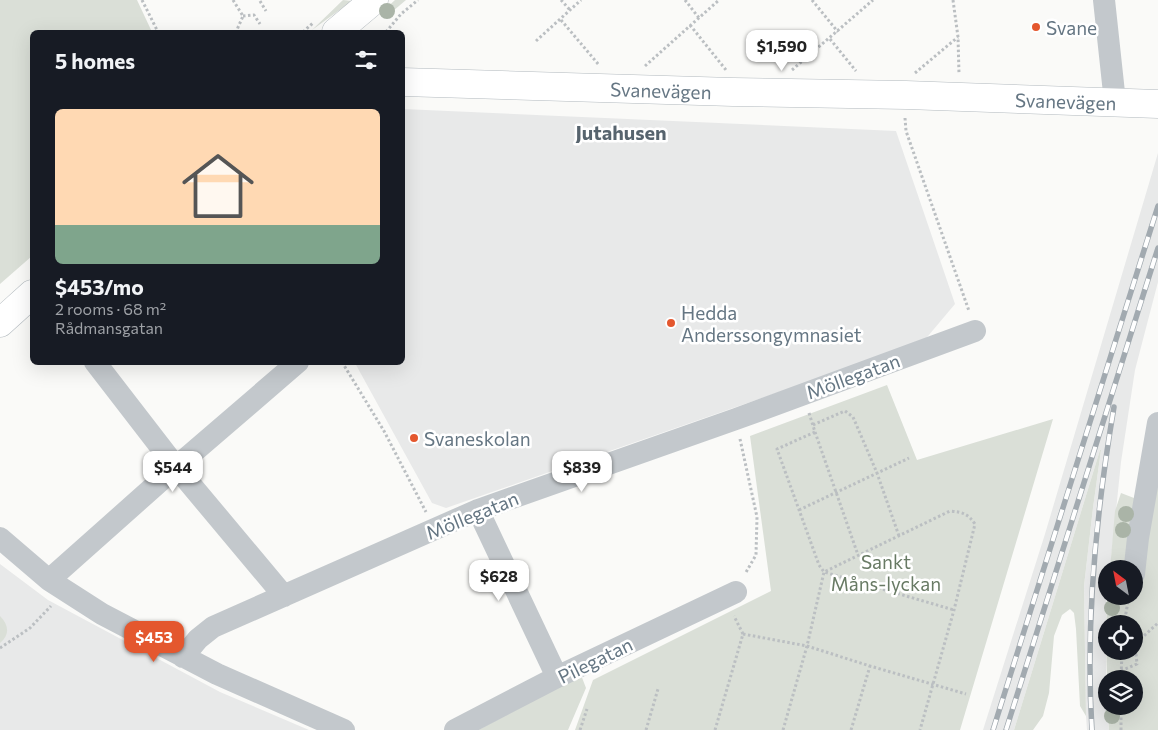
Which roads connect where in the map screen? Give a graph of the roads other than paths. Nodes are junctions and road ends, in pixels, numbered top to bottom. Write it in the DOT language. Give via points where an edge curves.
graph roads {
  1 [pos="374,0"];
  2 [pos="1104,0"];
  3 [pos="338,30"];
  4 [pos="405,82"];
  5 [pos="1115,102"];
  6 [pos="1158,104"];
  7 [pos="30,296"];
  8 [pos="0,323"];
  9 [pos="975,331"];
  10 [pos="97,365"];
  11 [pos="295,365"];
  12 [pos="1158,423"];
  13 [pos="176,467"];
  14 [pos="478,510"];
  15 [pos="0,538"];
  16 [pos="1136,560"];
  17 [pos="57,585"];
  18 [pos="736,592"];
  19 [pos="284,596"];
  20 [pos="183,657"];
  21 [pos="557,678"];
  22 [pos="344,730"];
  23 [pos="455,730"];
  1 -- 3 [label="street"];
  2 -- 5 [label="street"];
  4 -- 5 [label="street, Svanevägen"];
  5 -- 6 [label="street, Svanevägen"];
  7 -- 8 [label="street"];
  9 -- 14 [label="street, Möllegatan"];
  10 -- 13 [label="street"];
  11 -- 13 [label="street"];
  12 -- 16 [label="street"];
  13 -- 17 [label="street"];
  13 -- 19 [label="street"];
  14 -- 19 [label="street, Möllegatan"];
  14 -- 21 [label="street"];
  15 -- 17 [label="street"];
  17 -- 20 [label="street" via="102,614"];
  18 -- 21 [label="street, Pilegatan"];
  19 -- 20 [label="street, Möllegatan" via="213,627"];
  20 -- 22 [label="street"];
  21 -- 23 [label="street, Pilegatan"];
}
